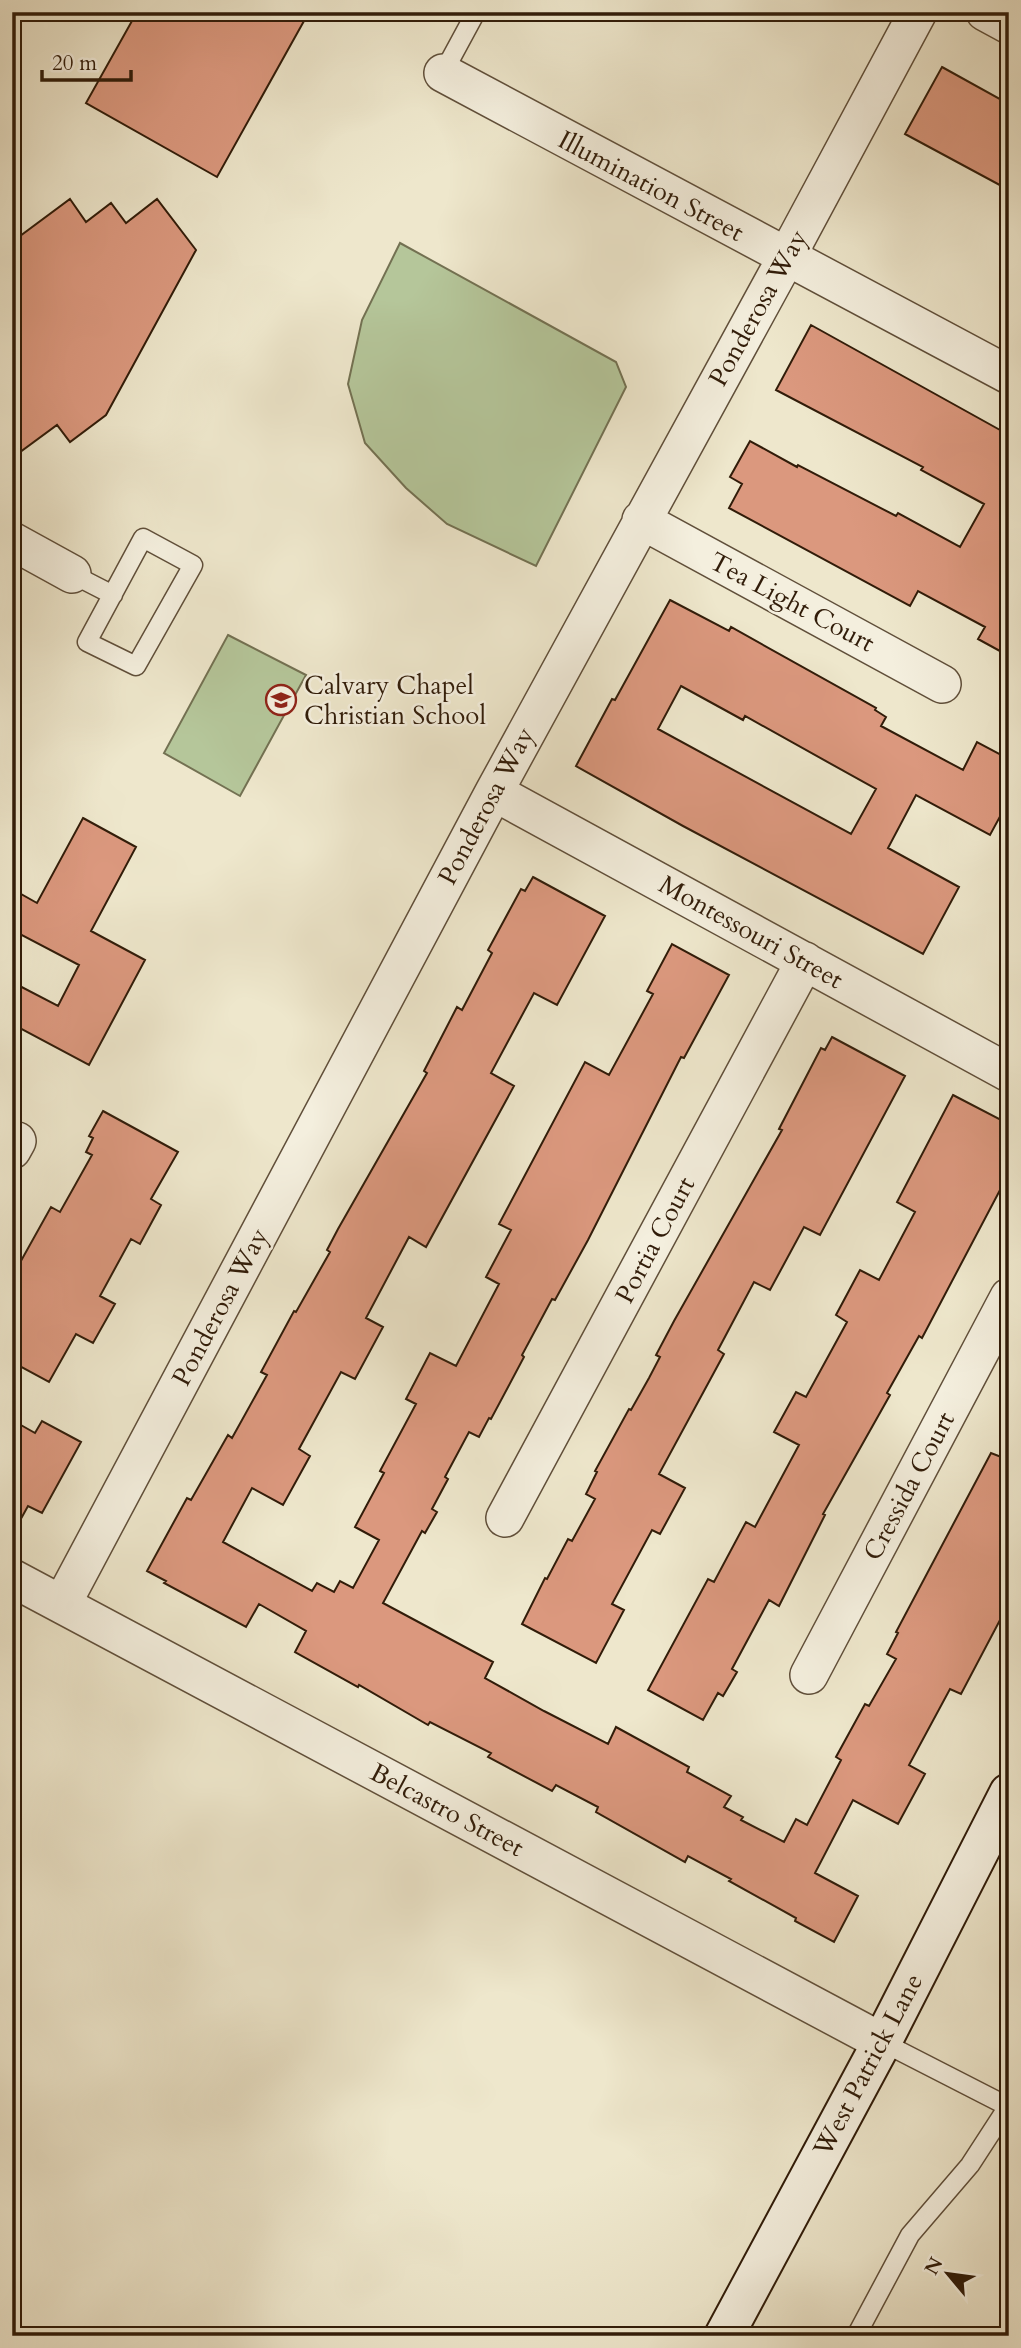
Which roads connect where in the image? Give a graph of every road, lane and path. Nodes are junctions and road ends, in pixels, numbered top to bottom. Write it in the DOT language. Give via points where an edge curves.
graph roads {
  1 [pos="476,12"];
  2 [pos="918,12"];
  3 [pos="985,12"];
  4 [pos="1009,25"];
  5 [pos="443,73"];
  6 [pos="786,258"];
  7 [pos="1009,375"];
  8 [pos="641,520"];
  9 [pos="12,541"];
  10 [pos="72,574"];
  11 [pos="113,595"];
  12 [pos="943,684"];
  13 [pos="494,792"];
  14 [pos="805,961"];
  15 [pos="1009,1073"];
  16 [pos="1009,1297"];
  17 [pos="505,1518"];
  18 [pos="12,1578"];
  19 [pos="62,1604"];
  20 [pos="809,1675"];
  21 [pos="1009,1793"];
  22 [pos="882,2042"];
  23 [pos="1008,2106"];
  24 [pos="724,2336"];
  25 [pos="856,2336"];
  1 -- 5 [label="lane"];
  2 -- 6 [label="street, Ponderosa Way"];
  3 -- 4 [label="street"];
  5 -- 6 [label="street, Illumination Street"];
  6 -- 7 [label="street, Illumination Street"];
  6 -- 8 [label="street, Ponderosa Way"];
  8 -- 12 [label="street, Tea Light Court"];
  8 -- 13 [label="street, Ponderosa Way"];
  9 -- 10 [label="street"];
  10 -- 11 [label="lane"];
  11 -- 11 [label="lane" via="88,642 136,666 192,565 143,538"];
  13 -- 14 [label="street, Montessouri Street"];
  13 -- 19 [label="street, Ponderosa Way"];
  14 -- 15 [label="street, Montessouri Street"];
  14 -- 17 [label="street, Portia Court"];
  16 -- 20 [label="street, Cressida Court"];
  18 -- 19 [label="street, Belcastro Street"];
  19 -- 22 [label="street, Belcastro Street"];
  21 -- 22 [label="street, West Patrick Lane"];
  22 -- 23 [label="lane"];
  22 -- 24 [label="street, West Patrick Lane"];
  23 -- 25 [label="lane" via="970,2165 910,2235"];
}
